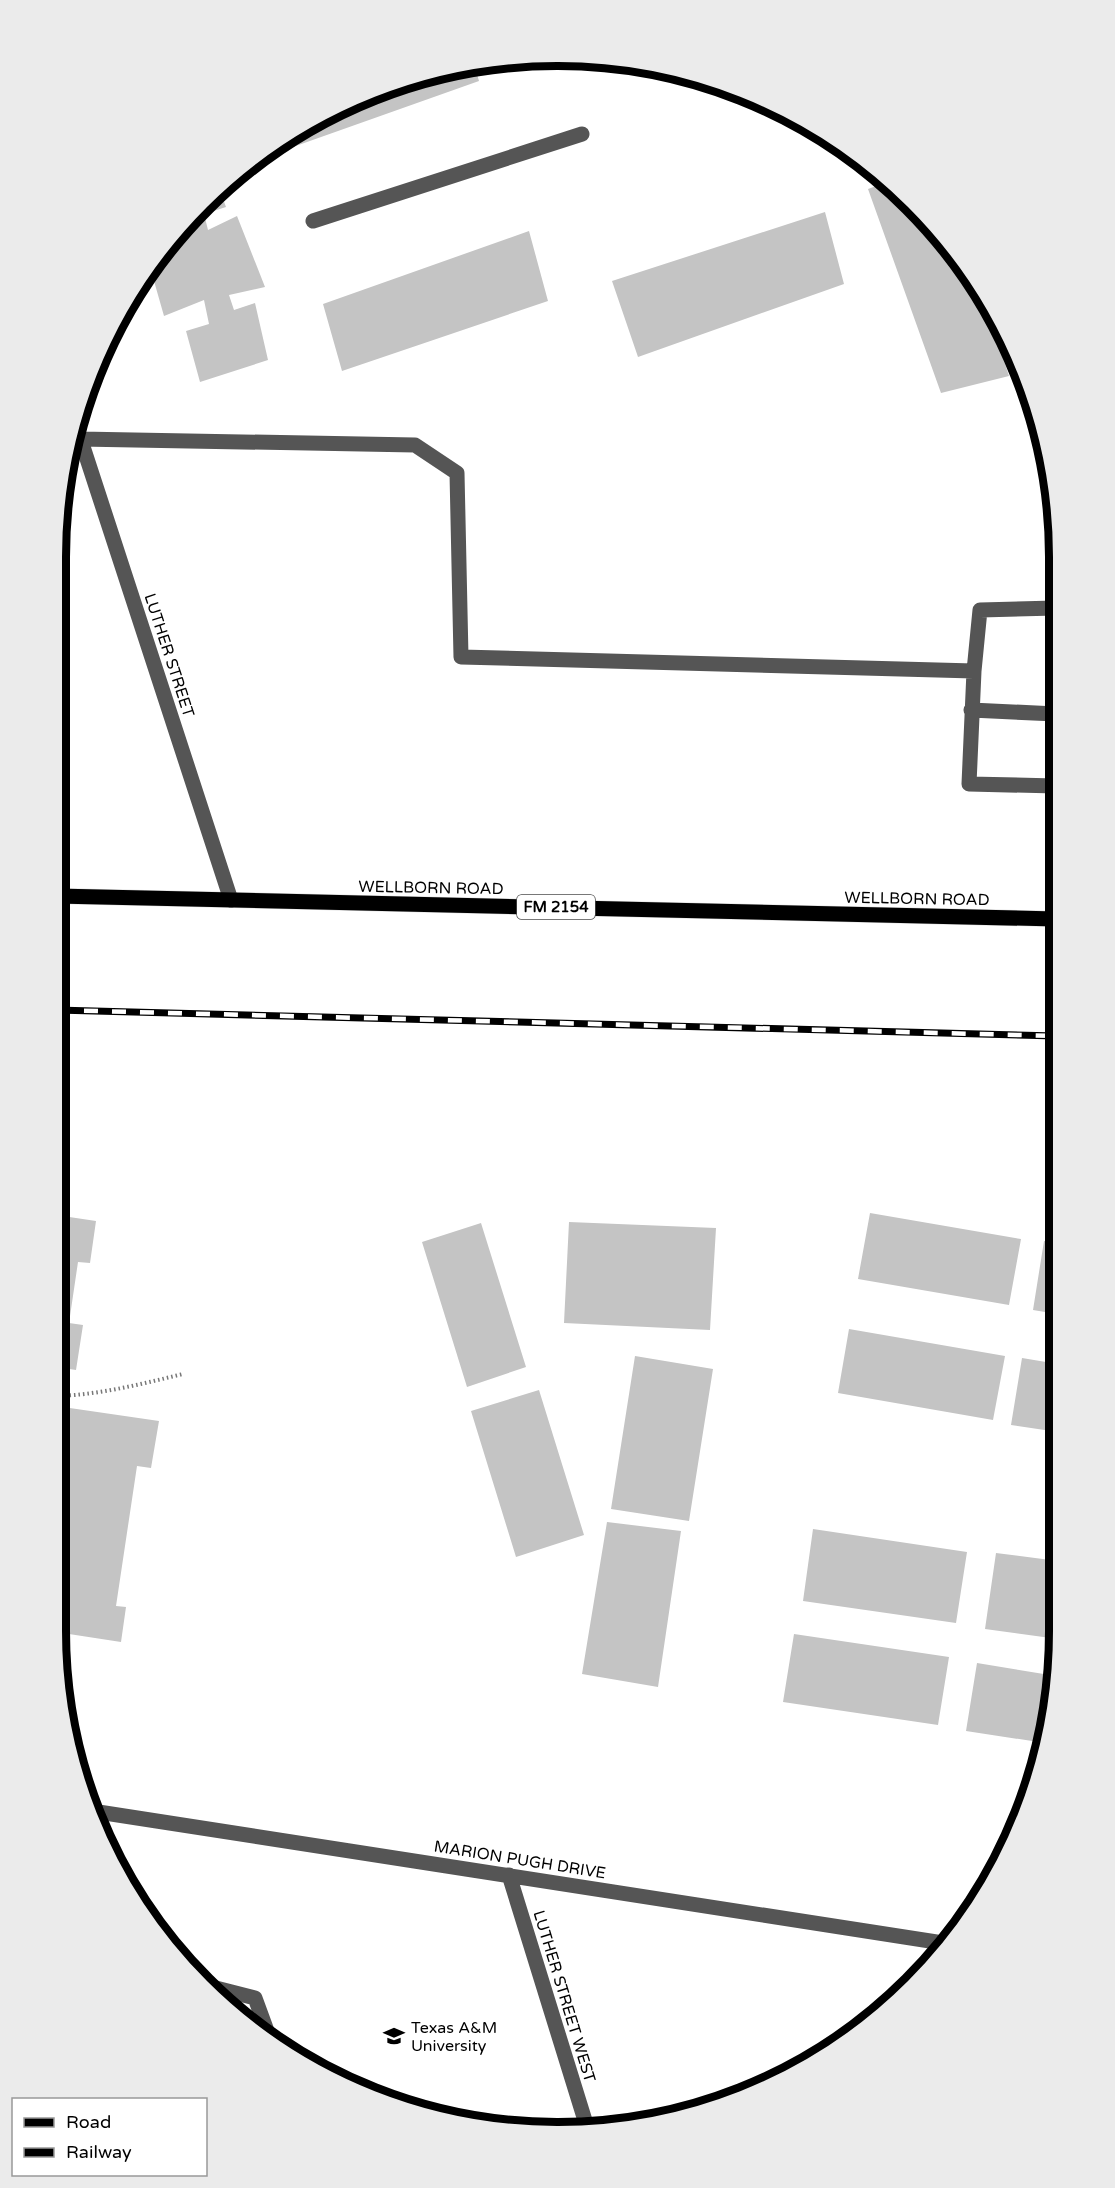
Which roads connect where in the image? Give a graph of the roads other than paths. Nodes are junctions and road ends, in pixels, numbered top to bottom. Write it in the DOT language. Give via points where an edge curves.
graph roads {
  1 [pos="582,134"];
  2 [pos="313,221"];
  3 [pos="80,439"];
  4 [pos="80,440"];
  5 [pos="1049,608"];
  6 [pos="974,671"];
  7 [pos="971,710"];
  8 [pos="1049,714"];
  9 [pos="1049,786"];
  10 [pos="66,896"];
  11 [pos="231,900"];
  12 [pos="1049,919"];
  13 [pos="101,1812"];
  14 [pos="509,1875"];
  15 [pos="937,1942"];
  16 [pos="222,1990"];
  17 [pos="265,2025"];
  18 [pos="585,2121"];
  1 -- 2 [label="street"];
  3 -- 6 [label="street" via="414,445 457,473 461,657"];
  4 -- 11 [label="street, LUTHER STREET"];
  5 -- 6 [label="street" via="980,610"];
  6 -- 7 [label="street"];
  7 -- 8 [label="street"];
  7 -- 9 [label="street" via="969,784"];
  10 -- 11 [label="main road, WELLBORN ROAD / FM 2154"];
  11 -- 12 [label="main road, WELLBORN ROAD / FM 2154"];
  13 -- 14 [label="street, MARION PUGH DRIVE"];
  14 -- 15 [label="street, MARION PUGH DRIVE"];
  14 -- 18 [label="street, LUTHER STREET WEST"];
  16 -- 17 [label="street" via="255,1998"];
}
